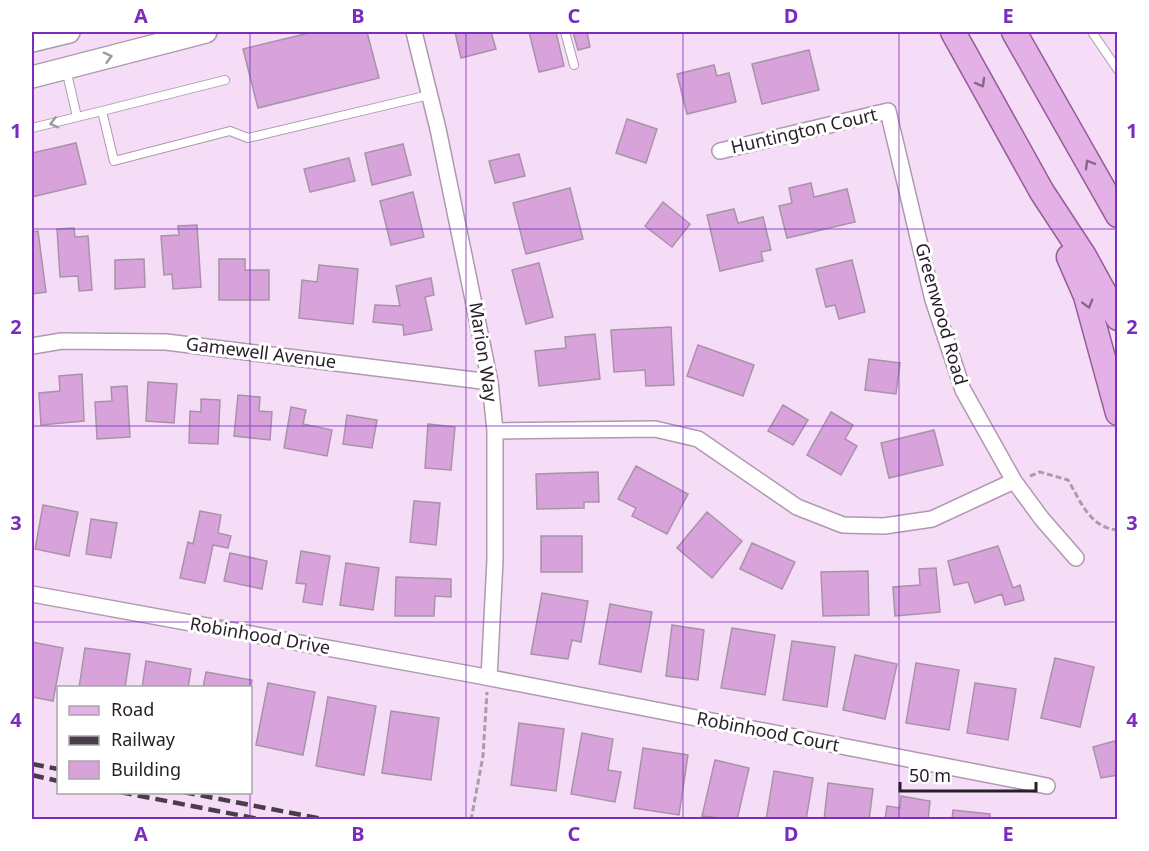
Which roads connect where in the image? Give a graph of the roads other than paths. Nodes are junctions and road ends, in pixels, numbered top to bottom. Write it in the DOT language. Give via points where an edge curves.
graph roads {
  1 [pos="69,32"];
  2 [pos="206,32"];
  3 [pos="414,32"];
  4 [pos="565,32"];
  5 [pos="953,32"];
  6 [pos="1014,32"];
  7 [pos="1092,32"];
  8 [pos="32,41"];
  9 [pos="574,65"];
  10 [pos="66,68"];
  11 [pos="1118,69"];
  12 [pos="32,77"];
  13 [pos="225,80"];
  14 [pos="429,94"];
  15 [pos="102,111"];
  16 [pos="888,111"];
  17 [pos="77,117"];
  18 [pos="32,128"];
  19 [pos="720,151"];
  20 [pos="1042,192"];
  21 [pos="1118,215"];
  22 [pos="1118,318"];
  23 [pos="32,346"];
  24 [pos="490,382"];
  25 [pos="1118,412"];
  26 [pos="495,431"];
  27 [pos="1014,481"];
  28 [pos="1076,558"];
  29 [pos="32,594"];
  30 [pos="489,678"];
  31 [pos="1047,786"];
  1 -- 8 [label="main road"];
  10 -- 2 [label="main road, one-way"];
  3 -- 14 [label="street, Marion Way"];
  4 -- 9 [label="lane"];
  5 -- 20 [label="main road, one-way"];
  21 -- 6 [label="main road, one-way"];
  7 -- 11 [label="lane"];
  10 -- 12 [label="main road"];
  10 -- 17 [label="lane"];
  13 -- 15 [label="lane"];
  14 -- 15 [label="lane" via="248,138 230,131 114,161"];
  14 -- 24 [label="street, Marion Way"];
  15 -- 17 [label="lane"];
  16 -- 19 [label="street, Huntington Court"];
  16 -- 27 [label="street, Greenwood Road" via="933,300 963,390"];
  17 -- 18 [label="lane, one-way"];
  20 -- 22 [label="main road"];
  20 -- 25 [label="main road, one-way" via="1086,296"];
  23 -- 24 [label="street, Gamewell Avenue" via="62,341 166,342"];
  24 -- 26 [label="street, Marion Way"];
  26 -- 27 [label="street" via="655,429 698,439 796,507 843,525 884,526 932,519"];
  26 -- 30 [label="street, Marion Way" via="495,560"];
  27 -- 28 [label="street, Greenwood Road"];
  29 -- 30 [label="street, Robinhood Drive"];
  30 -- 31 [label="street, Robinhood Court"];
}
